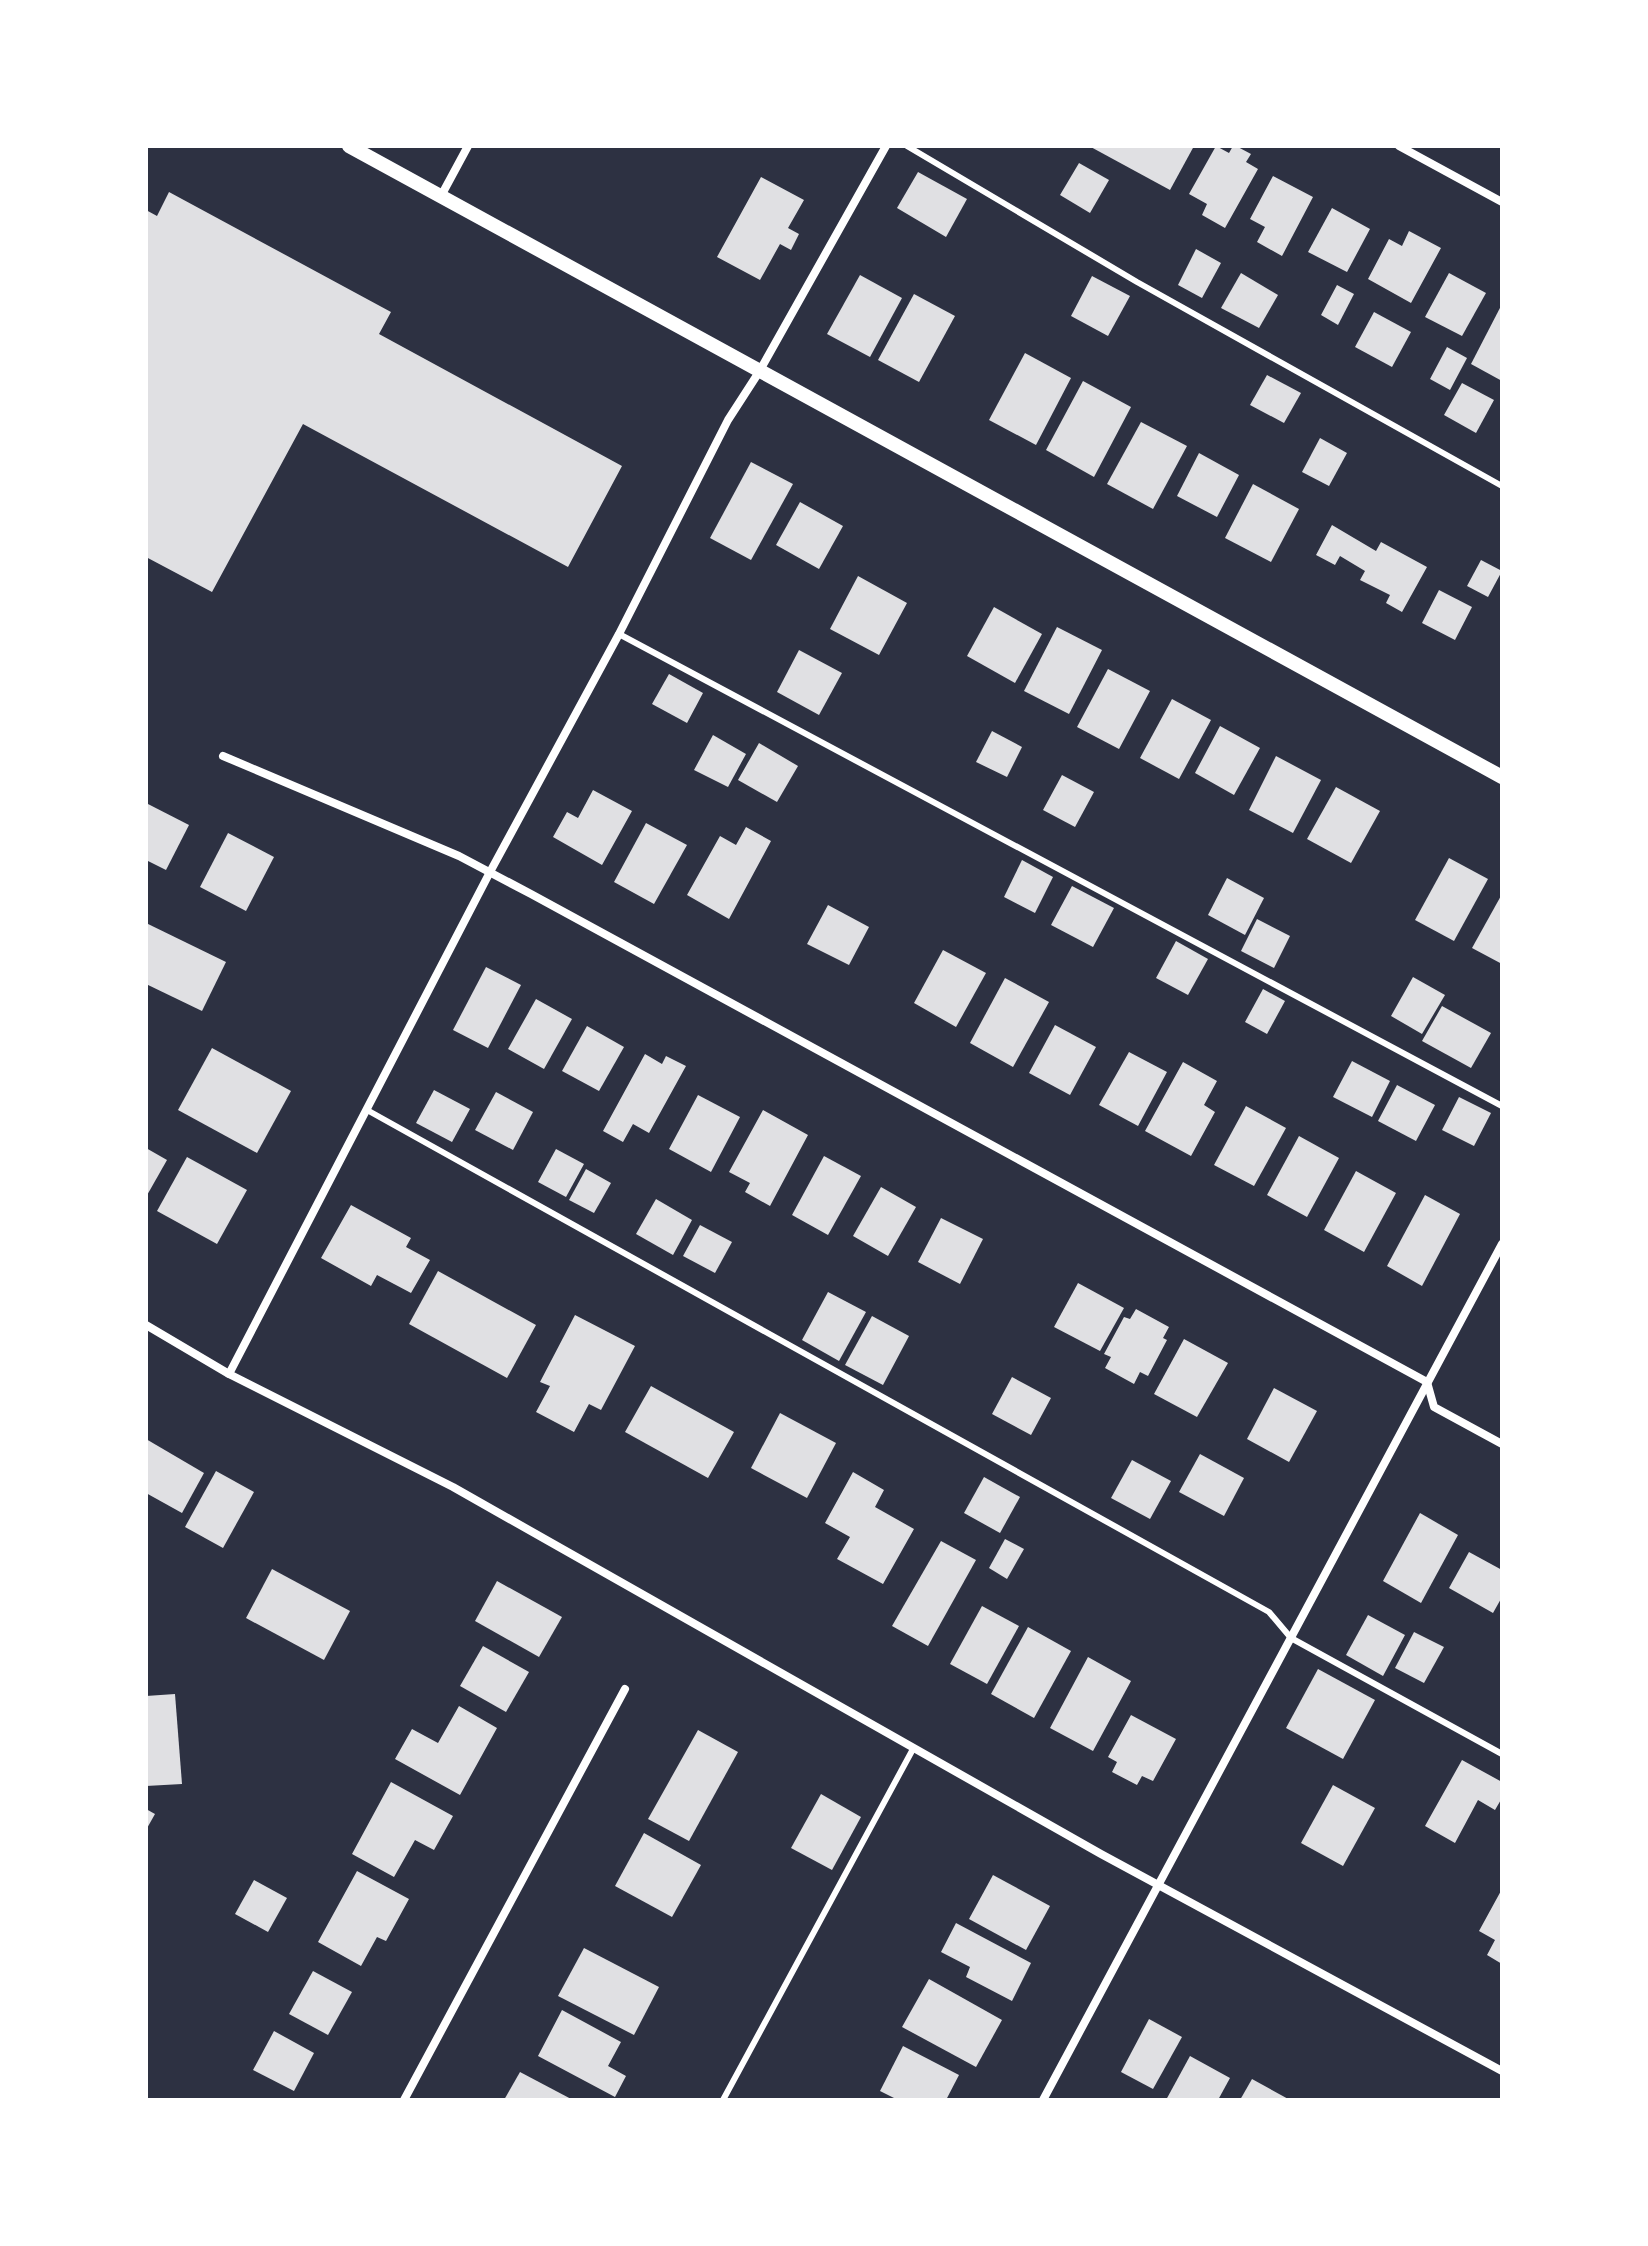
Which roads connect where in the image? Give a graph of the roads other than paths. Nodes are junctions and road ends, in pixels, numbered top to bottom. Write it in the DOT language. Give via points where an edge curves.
graph roads {
  1 [pos="349,146"];
  2 [pos="468,146"];
  3 [pos="886,146"];
  4 [pos="907,146"];
  5 [pos="1399,146"];
  6 [pos="441,196"];
  7 [pos="1502,202"];
  8 [pos="759,372"];
  9 [pos="1502,486"];
  10 [pos="619,634"];
  11 [pos="223,756"];
  12 [pos="1502,777"];
  13 [pos="490,872"];
  14 [pos="1502,1106"];
  15 [pos="367,1110"];
  16 [pos="1502,1244"];
  17 [pos="146,1325"];
  18 [pos="229,1374"];
  19 [pos="1427,1382"];
  20 [pos="1502,1444"];
  21 [pos="1291,1638"];
  22 [pos="625,1689"];
  23 [pos="913,1749"];
  24 [pos="1502,1754"];
  25 [pos="1156,1885"];
  26 [pos="1502,2071"];
  27 [pos="404,2100"];
  28 [pos="723,2100"];
  29 [pos="1043,2100"];
  1 -- 6 [label="street"];
  2 -- 6 [label="street"];
  3 -- 8 [label="street"];
  4 -- 9 [label="lane"];
  5 -- 7 [label="street"];
  6 -- 8 [label="street"];
  8 -- 10 [label="street" via="728,420"];
  8 -- 12 [label="street"];
  10 -- 13 [label="street"];
  10 -- 14 [label="lane"];
  11 -- 13 [label="street"];
  13 -- 15 [label="street"];
  13 -- 19 [label="street"];
  15 -- 18 [label="street"];
  15 -- 21 [label="lane" via="1269,1612"];
  16 -- 19 [label="street"];
  17 -- 18 [label="street"];
  18 -- 23 [label="street" via="453,1487"];
  19 -- 20 [label="street" via="1434,1407"];
  19 -- 21 [label="street"];
  21 -- 24 [label="lane"];
  21 -- 25 [label="street"];
  22 -- 27 [label="street"];
  23 -- 25 [label="street"];
  23 -- 28 [label="lane"];
  25 -- 26 [label="street"];
  25 -- 29 [label="street"];
}
